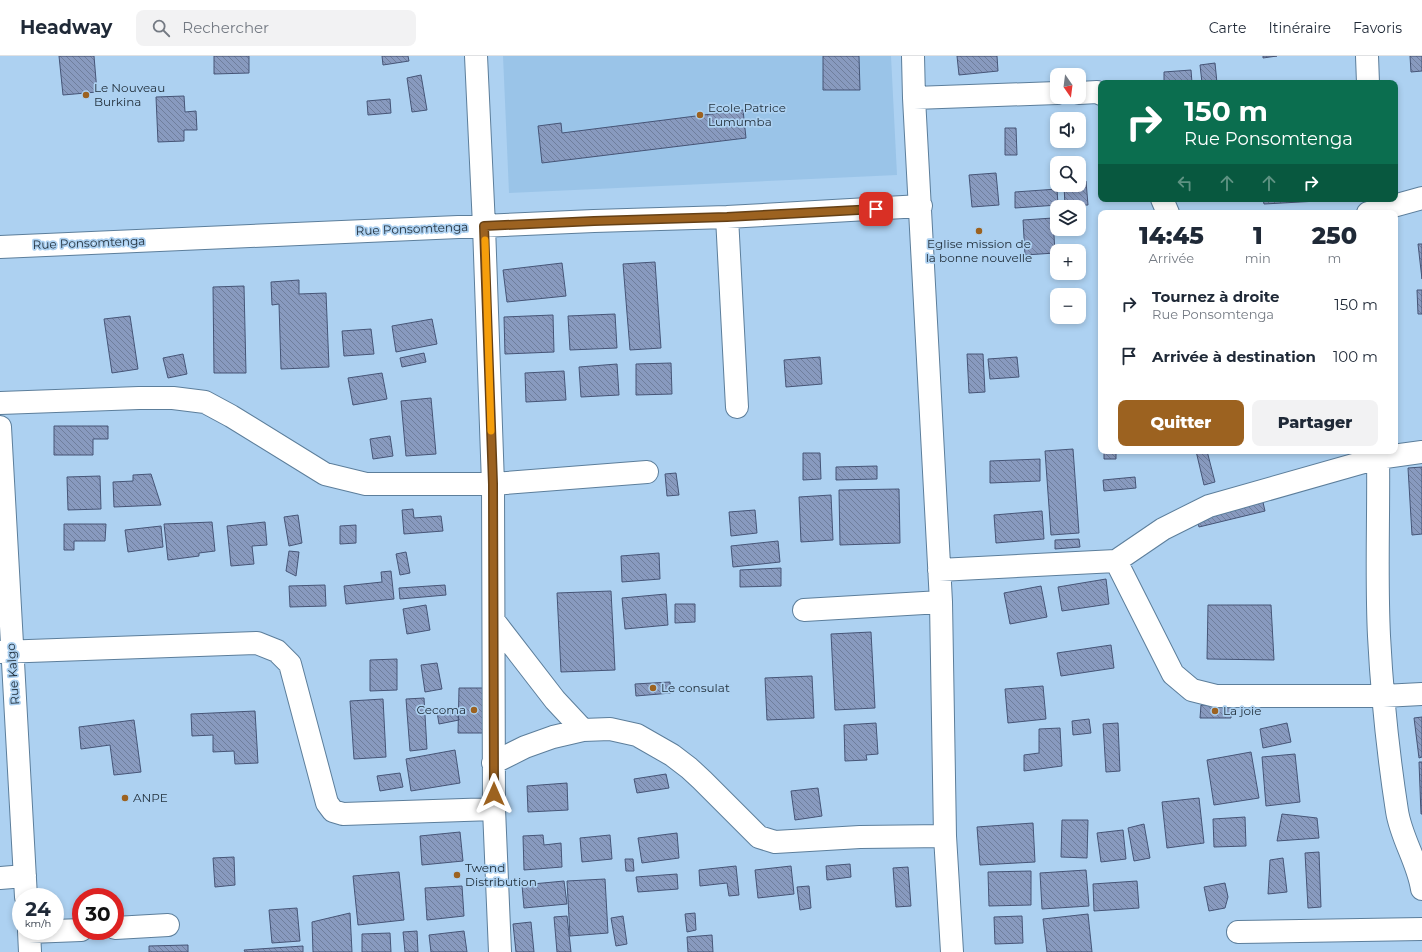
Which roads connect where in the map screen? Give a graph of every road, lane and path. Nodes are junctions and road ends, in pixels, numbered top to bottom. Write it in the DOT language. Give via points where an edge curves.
graph roads {
  1 [pos="476,56"];
  2 [pos="913,56"];
  3 [pos="1367,56"];
  4 [pos="1368,80"];
  5 [pos="1098,92"];
  6 [pos="1050,93"];
  7 [pos="1086,93"];
  8 [pos="914,98"];
  9 [pos="1422,198"];
  10 [pos="920,206"];
  11 [pos="1373,209"];
  12 [pos="727,217"];
  13 [pos="484,226"];
  14 [pos="0,247"];
  15 [pos="0,403"];
  16 [pos="737,407"];
  17 [pos="0,427"];
  18 [pos="1422,452"];
  19 [pos="1393,454"];
  20 [pos="1398,454"];
  21 [pos="1378,455"];
  22 [pos="647,472"];
  23 [pos="493,484"];
  24 [pos="1116,561"];
  25 [pos="939,570"];
  26 [pos="941,602"];
  27 [pos="804,610"];
  28 [pos="494,622"];
  29 [pos="6,651"];
  30 [pos="1422,694"];
  31 [pos="1383,696"];
  32 [pos="583,730"];
  33 [pos="493,763"];
  34 [pos="494,809"];
  35 [pos="946,836"];
  36 [pos="0,878"];
  37 [pos="1422,885"];
  38 [pos="25,887"];
  39 [pos="168,925"];
  40 [pos="124,927"];
  41 [pos="1422,929"];
  42 [pos="1238,932"];
  43 [pos="500,952"];
  44 [pos="952,952"];
  1 -- 13 [label="street"];
  2 -- 8 [label="street"];
  3 -- 4 [label="street"];
  5 -- 7 [label="street"];
  6 -- 8 [label="street"];
  8 -- 10 [label="street"];
  9 -- 11 [label="street"];
  10 -- 12 [label="street, Rue Ponsomtenga"];
  10 -- 25 [label="street"];
  12 -- 13 [label="street, Rue Ponsomtenga"];
  12 -- 16 [label="street"];
  13 -- 14 [label="street, Rue Ponsomtenga"];
  13 -- 23 [label="street"];
  15 -- 23 [label="street" via="140,398 174,398 205,402 325,474 366,484"];
  17 -- 29 [label="street, Rue Kalgo"];
  18 -- 20 [label="street"];
  19 -- 21 [label="street"];
  21 -- 24 [label="street" via="1209,506 1163,529"];
  21 -- 31 [label="street" via="1377,560"];
  22 -- 23 [label="street"];
  23 -- 28 [label="street"];
  24 -- 25 [label="street"];
  24 -- 31 [label="street" via="1173,674 1192,690 1216,696"];
  25 -- 26 [label="street"];
  26 -- 27 [label="street"];
  26 -- 35 [label="street"];
  28 -- 32 [label="street" via="555,700"];
  28 -- 33 [label="street"];
  29 -- 34 [label="street" via="257,643 277,651 290,664 327,803 333,811 344,814"];
  29 -- 38 [label="street, Rue Kalgo" via="21,786"];
  30 -- 31 [label="street"];
  31 -- 37 [label="street" via="1397,813"];
  32 -- 33 [label="street" via="525,747"];
  32 -- 35 [label="street" via="610,729 637,736 672,755 698,776 759,837 776,842 860,837"];
  33 -- 34 [label="street"];
  34 -- 43 [label="street"];
  35 -- 44 [label="street"];
  36 -- 38 [label="street"];
  39 -- 40 [label="street"];
  41 -- 42 [label="street"];
}
